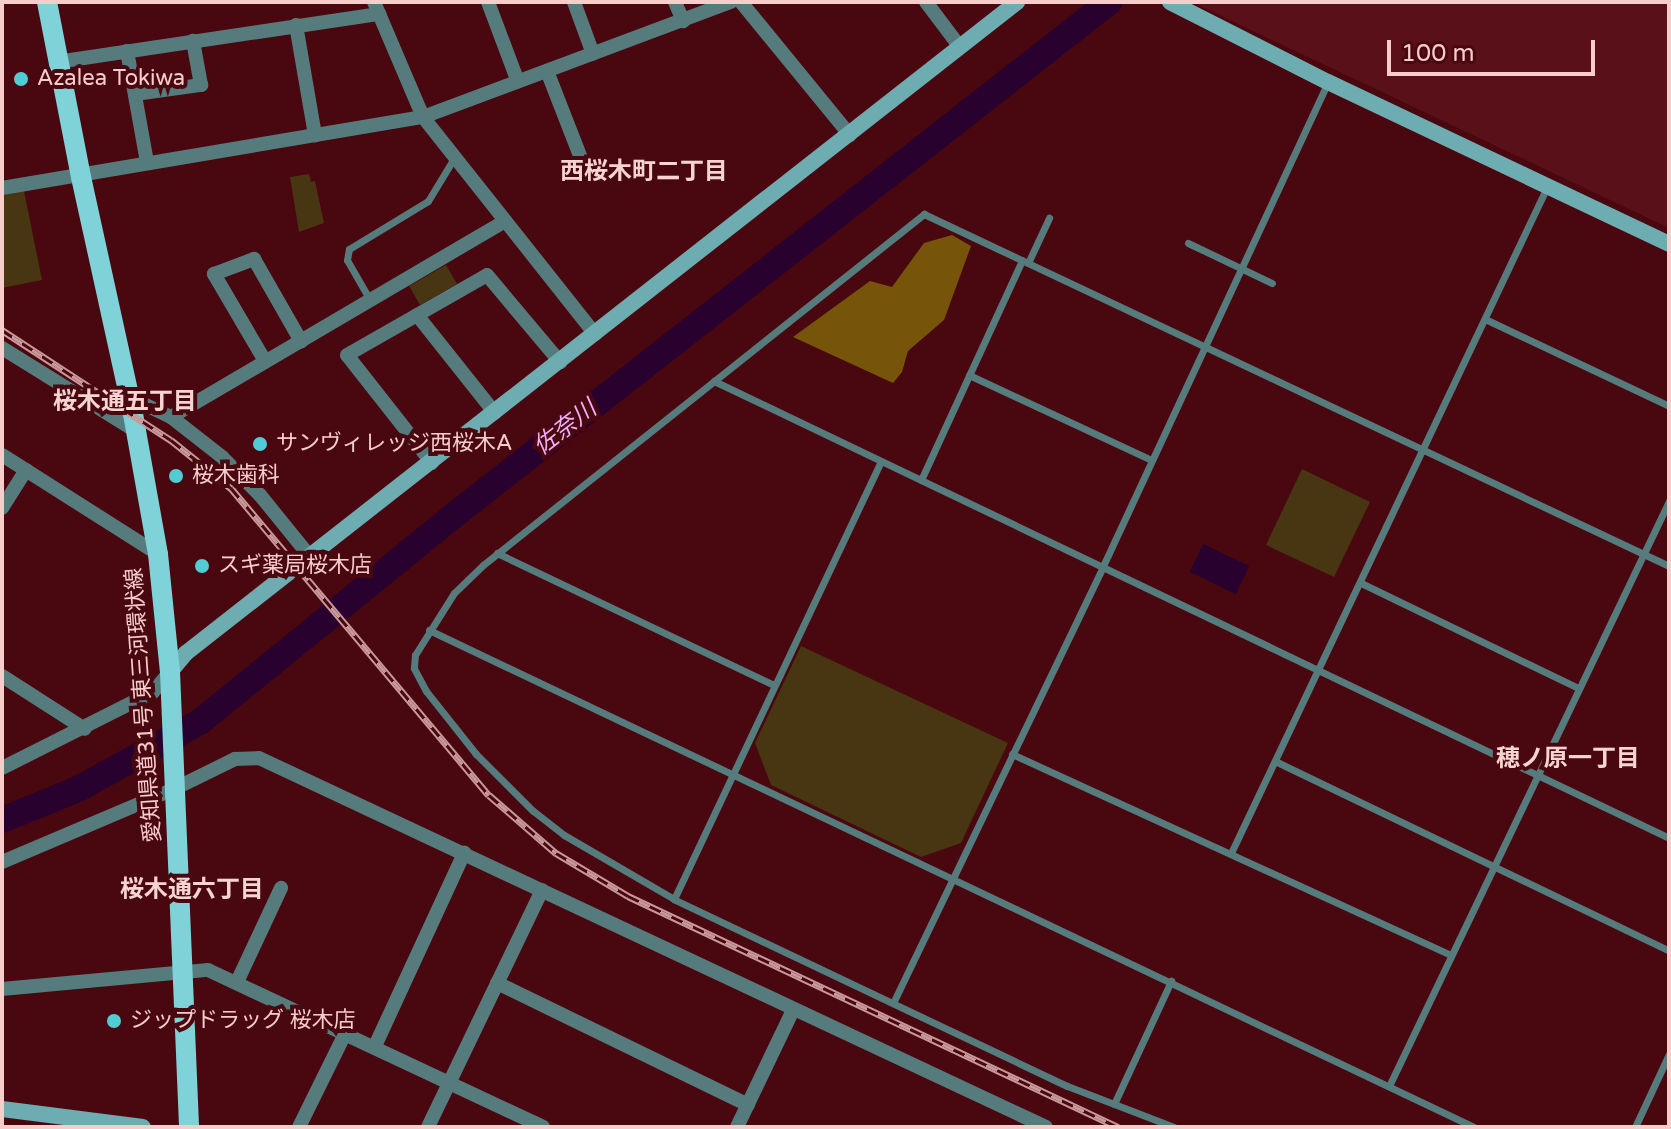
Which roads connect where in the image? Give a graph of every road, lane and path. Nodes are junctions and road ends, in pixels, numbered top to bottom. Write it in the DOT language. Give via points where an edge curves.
graph roads {
  1 [pos="47,2"];
  2 [pos="488,2"];
  3 [pos="574,2"];
  4 [pos="675,2"];
  5 [pos="731,2"];
  6 [pos="741,2"];
  7 [pos="926,2"];
  8 [pos="1017,2"];
  9 [pos="1170,2"];
  10 [pos="376,8"];
  11 [pos="683,21"];
  12 [pos="296,25"];
  13 [pos="193,41"];
  14 [pos="960,47"];
  15 [pos="127,51"];
  16 [pos="593,54"];
  17 [pos="57,62"];
  18 [pos="547,71"];
  19 [pos="518,82"];
  20 [pos="1328,82"];
  21 [pos="135,94"];
  22 [pos="423,117"];
  23 [pos="315,135"];
  24 [pos="850,135"];
  25 [pos="454,158"];
  26 [pos="581,158"];
  27 [pos="147,162"];
  28 [pos="81,177"];
  29 [pos="1548,185"];
  30 [pos="2,188"];
  31 [pos="1049,218"];
  32 [pos="505,221"];
  33 [pos="1188,243"];
  34 [pos="1669,244"];
  35 [pos="1025,262"];
  36 [pos="1240,267"];
  37 [pos="1272,283"];
  38 [pos="370,300"];
  39 [pos="417,315"];
  40 [pos="1485,319"];
  41 [pos="595,334"];
  42 [pos="301,341"];
  43 [pos="1203,346"];
  44 [pos="2,348"];
  45 [pos="265,361"];
  46 [pos="560,362"];
  47 [pos="969,375"];
  48 [pos="714,381"];
  49 [pos="129,397"];
  50 [pos="1669,406"];
  51 [pos="495,413"];
  52 [pos="171,417"];
  53 [pos="136,431"];
  54 [pos="1423,450"];
  55 [pos="2,455"];
  56 [pos="1151,460"];
  57 [pos="881,461"];
  58 [pos="432,463"];
  59 [pos="26,470"];
  60 [pos="921,480"];
  61 [pos="1669,501"];
  62 [pos="2,508"];
  63 [pos="497,553"];
  64 [pos="158,554"];
  65 [pos="1644,554"];
  66 [pos="311,558"];
  67 [pos="1103,566"];
  68 [pos="1669,566"];
  69 [pos="1361,583"];
  70 [pos="429,630"];
  71 [pos="1321,669"];
  72 [pos="170,672"];
  73 [pos="2,676"];
  74 [pos="774,685"];
  75 [pos="1578,688"];
  76 [pos="85,729"];
  77 [pos="1012,754"];
  78 [pos="1277,762"];
  79 [pos="2,768"];
  80 [pos="734,774"];
  81 [pos="1535,777"];
  82 [pos="176,788"];
  83 [pos="1669,838"];
  84 [pos="464,853"];
  85 [pos="1231,853"];
  86 [pos="2,862"];
  87 [pos="1493,866"];
  88 [pos="952,879"];
  89 [pos="281,888"];
  90 [pos="542,890"];
  91 [pos="674,899"];
  92 [pos="1669,951"];
  93 [pos="1451,955"];
  94 [pos="180,970"];
  95 [pos="1171,981"];
  96 [pos="237,982"];
  97 [pos="497,983"];
  98 [pos="2,989"];
  99 [pos="893,1003"];
  100 [pos="793,1010"];
  101 [pos="346,1032"];
  102 [pos="375,1046"];
  103 [pos="1669,1054"];
  104 [pos="450,1081"];
  105 [pos="1389,1086"];
  106 [pos="1114,1104"];
  107 [pos="748,1105"];
  108 [pos="2,1109"];
  109 [pos="143,1127"];
  110 [pos="189,1127"];
  111 [pos="299,1127"];
  112 [pos="428,1127"];
  113 [pos="543,1127"];
  114 [pos="737,1127"];
  115 [pos="1046,1127"];
  116 [pos="1174,1127"];
  117 [pos="1474,1127"];
  118 [pos="1635,1127"];
  1 -- 17 [label="main road, 愛知県道31号 東三河環状線"];
  2 -- 19 [label="street"];
  3 -- 16 [label="street"];
  4 -- 11 [label="street"];
  5 -- 11 [label="street"];
  6 -- 24 [label="street"];
  7 -- 14 [label="street"];
  8 -- 14 [label="street"];
  9 -- 20 [label="street"];
  10 -- 12 [label="street"];
  10 -- 22 [label="street"];
  11 -- 16 [label="street"];
  12 -- 13 [label="street"];
  12 -- 23 [label="street"];
  13 -- 15 [label="street"];
  13 -- 21 [label="street" via="201,85"];
  14 -- 24 [label="street"];
  15 -- 17 [label="street"];
  15 -- 21 [label="street"];
  16 -- 18 [label="street"];
  17 -- 28 [label="main road, 愛知県道31号 東三河環状線"];
  18 -- 19 [label="street"];
  18 -- 26 [label="street"];
  19 -- 22 [label="street"];
  20 -- 29 [label="street"];
  20 -- 36 [label="lane"];
  21 -- 27 [label="street"];
  22 -- 23 [label="street"];
  22 -- 25 [label="street"];
  23 -- 27 [label="street"];
  24 -- 41 [label="street"];
  25 -- 32 [label="street"];
  25 -- 38 [label="lane" via="428,201 349,249 349,264"];
  27 -- 28 [label="street"];
  28 -- 30 [label="street"];
  28 -- 49 [label="main road, 愛知県道31号 東三河環状線"];
  29 -- 34 [label="street"];
  29 -- 40 [label="lane"];
  31 -- 35 [label="lane"];
  32 -- 38 [label="street"];
  32 -- 41 [label="street"];
  33 -- 36 [label="lane"];
  35 -- 43 [label="lane"];
  35 -- 47 [label="lane"];
  35 -- 48 [label="lane" via="924,214"];
  36 -- 37 [label="lane"];
  36 -- 43 [label="lane"];
  38 -- 42 [label="street"];
  39 -- 46 [label="street" via="487,275"];
  39 -- 51 [label="street"];
  39 -- 58 [label="street" via="347,355"];
  40 -- 50 [label="lane"];
  40 -- 54 [label="lane"];
  41 -- 46 [label="street"];
  42 -- 45 [label="street"];
  42 -- 45 [label="street" via="254,259 214,274"];
  43 -- 54 [label="lane"];
  43 -- 56 [label="lane"];
  44 -- 53 [label="street"];
  45 -- 52 [label="street"];
  46 -- 51 [label="street"];
  47 -- 56 [label="lane"];
  47 -- 60 [label="lane"];
  48 -- 57 [label="lane"];
  48 -- 63 [label="lane"];
  49 -- 52 [label="street"];
  49 -- 53 [label="main road, 愛知県道31号 東三河環状線"];
  51 -- 58 [label="street"];
  52 -- 66 [label="street" via="242,475"];
  53 -- 64 [label="main road, 愛知県道31号 東三河環状線"];
  54 -- 65 [label="lane"];
  54 -- 69 [label="lane"];
  55 -- 59 [label="street"];
  56 -- 67 [label="lane"];
  57 -- 60 [label="lane"];
  57 -- 74 [label="lane"];
  58 -- 66 [label="street"];
  59 -- 62 [label="street"];
  59 -- 64 [label="street"];
  60 -- 67 [label="lane"];
  61 -- 65 [label="lane"];
  63 -- 70 [label="lane" via="454,593"];
  63 -- 74 [label="lane"];
  64 -- 72 [label="main road, 愛知県道31号 東三河環状線"];
  65 -- 68 [label="lane"];
  65 -- 75 [label="lane"];
  66 -- 72 [label="street" via="186,653"];
  67 -- 71 [label="lane"];
  67 -- 77 [label="lane"];
  69 -- 71 [label="lane"];
  69 -- 75 [label="lane"];
  70 -- 80 [label="lane"];
  70 -- 91 [label="lane" via="414,668 476,754 564,835"];
  71 -- 78 [label="lane"];
  71 -- 81 [label="lane"];
  72 -- 76 [label="street" via="153,692"];
  72 -- 82 [label="main road, 愛知県道31号 東三河環状線"];
  73 -- 76 [label="street"];
  74 -- 80 [label="lane"];
  75 -- 81 [label="lane"];
  76 -- 79 [label="street"];
  77 -- 85 [label="lane"];
  77 -- 88 [label="lane"];
  78 -- 85 [label="lane"];
  78 -- 87 [label="lane"];
  80 -- 88 [label="lane"];
  80 -- 91 [label="lane"];
  81 -- 83 [label="lane"];
  81 -- 87 [label="lane"];
  82 -- 84 [label="street" via="235,759 259,758"];
  82 -- 86 [label="street"];
  82 -- 94 [label="main road, 愛知県道31号 東三河環状線"];
  84 -- 90 [label="street"];
  84 -- 102 [label="street"];
  85 -- 93 [label="lane"];
  87 -- 92 [label="lane"];
  87 -- 93 [label="lane"];
  88 -- 95 [label="lane"];
  88 -- 99 [label="lane"];
  89 -- 96 [label="street"];
  90 -- 97 [label="street"];
  90 -- 100 [label="street"];
  91 -- 99 [label="lane"];
  93 -- 105 [label="lane"];
  94 -- 96 [label="street" via="208,970"];
  94 -- 98 [label="street"];
  94 -- 110 [label="main road, 愛知県道31号 東三河環状線"];
  95 -- 105 [label="lane"];
  95 -- 106 [label="lane"];
  96 -- 101 [label="street"];
  97 -- 104 [label="street"];
  97 -- 107 [label="street"];
  99 -- 106 [label="lane"];
  100 -- 107 [label="street"];
  100 -- 115 [label="street"];
  101 -- 102 [label="street"];
  101 -- 111 [label="street"];
  102 -- 104 [label="street"];
  103 -- 118 [label="lane"];
  104 -- 112 [label="street"];
  104 -- 113 [label="street"];
  105 -- 117 [label="lane"];
  106 -- 116 [label="lane"];
  107 -- 114 [label="street"];
  108 -- 109 [label="street"];
}
